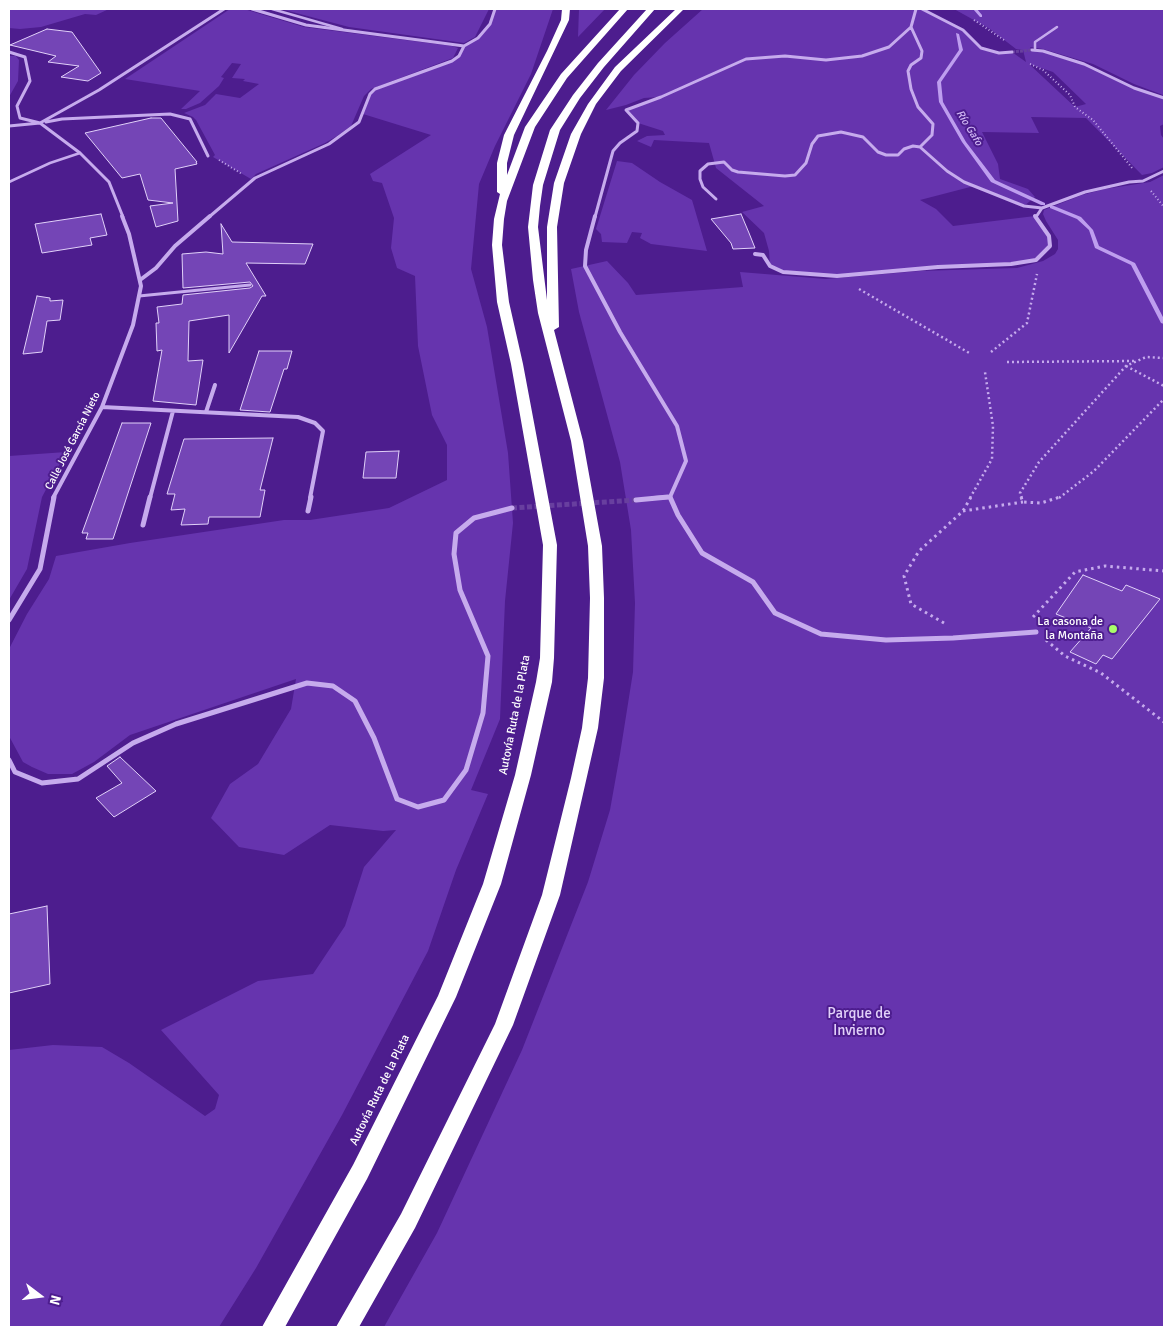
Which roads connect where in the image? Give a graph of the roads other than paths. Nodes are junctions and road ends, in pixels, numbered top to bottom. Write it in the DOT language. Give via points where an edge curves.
graph roads {
  1 [pos="224,9"];
  2 [pos="252,9"];
  3 [pos="272,9"];
  4 [pos="495,9"];
  5 [pos="566,9"];
  6 [pos="624,9"];
  7 [pos="651,9"];
  8 [pos="916,9"];
  9 [pos="922,9"];
  10 [pos="683,12"];
  11 [pos="911,27"];
  12 [pos="1057,27"];
  13 [pos="345,30"];
  14 [pos="464,46"];
  15 [pos="1033,50"];
  16 [pos="9,52"];
  17 [pos="1012,52"];
  18 [pos="1164,98"];
  19 [pos="40,123"];
  20 [pos="9,126"];
  21 [pos="920,147"];
  22 [pos="80,153"];
  23 [pos="208,156"];
  24 [pos="1164,171"];
  25 [pos="9,182"];
  26 [pos="716,199"];
  27 [pos="502,201"];
  28 [pos="1042,208"];
  29 [pos="755,254"];
  30 [pos="140,280"];
  31 [pos="250,285"];
  32 [pos="139,296"];
  33 [pos="554,346"];
  34 [pos="215,385"];
  35 [pos="102,406"];
  36 [pos="173,411"];
  37 [pos="206,412"];
  38 [pos="670,497"];
  39 [pos="636,500"];
  40 [pos="512,508"];
  41 [pos="308,512"];
  42 [pos="143,525"];
  43 [pos="9,620"];
  44 [pos="1036,632"];
  45 [pos="9,760"];
  46 [pos="273,1327"];
  47 [pos="347,1327"];
  1 -- 19 [label="street" via="99,90"];
  2 -- 13 [label="street" via="306,25"];
  3 -- 13 [label="lane"];
  4 -- 14 [label="street" via="490,24 478,38"];
  5 -- 27 [label="highway" via="551,51 509,135 502,163"];
  6 -- 27 [label="highway, Autovía Ruta de la Plata" via="545,101 530,127"];
  7 -- 33 [label="highway" via="601,65 555,130 538,185 533,227 538,280"];
  8 -- 11 [label="street"];
  9 -- 17 [label="street" via="963,30 981,48"];
  10 -- 33 [label="highway" via="618,69 592,104 576,134 559,183 552,227"];
  11 -- 21 [label="street" via="922,51 921,58 908,71 911,89 918,107 933,124 932,135"];
  11 -- 38 [label="street" via="889,47 862,56 826,60 785,56 746,59 626,110 638,123 637,131 613,151 586,250 585,266 620,332 677,426 686,461"];
  12 -- 15 [label="lane" via="1035,42"];
  13 -- 14 [label="street"];
  14 -- 30 [label="street" via="460,56 452,61 375,89 359,122 329,144 253,181 175,246 156,268"];
  15 -- 18 [label="street" via="1084,64 1134,88"];
  16 -- 19 [label="street, Calle José García Nieto" via="26,57 30,81 18,106 20,118"];
  19 -- 20 [label="street"];
  19 -- 22 [label="street, Calle José García Nieto"];
  19 -- 23 [label="street" via="170,114 190,119"];
  21 -- 26 [label="street" via="912,146 898,154 886,155 857,134 822,134 812,144 806,163 795,175 738,172 724,162 708,164 700,171 700,179 703,187"];
  21 -- 28 [label="street" via="964,182 1024,206"];
  22 -- 25 [label="lane"];
  22 -- 30 [label="street, Calle José García Nieto" via="109,182 129,234"];
  24 -- 28 [label="street" via="1143,181 1085,192"];
  27 -- 46 [label="highway, Autovía Ruta de la Plata" via="497,245 503,302 550,545 544,682 523,775 492,884 447,997 360,1172"];
  28 -- 29 [label="street" via="1035,216 1049,236 1050,246 1036,260 837,276 783,272 770,266 763,256"];
  30 -- 32 [label="street, Calle José García Nieto"];
  31 -- 32 [label="lane"];
  32 -- 35 [label="street, Calle José García Nieto" via="133,325"];
  33 -- 47 [label="highway" via="577,440 595,546 596,678 588,736 551,895 504,1025 408,1221"];
  34 -- 37 [label="street"];
  35 -- 36 [label="street"];
  35 -- 43 [label="street, Calle José García Nieto" via="54,499 40,569"];
  36 -- 37 [label="street"];
  36 -- 42 [label="street"];
  37 -- 41 [label="street" via="298,417 315,423 323,431"];
  38 -- 39 [label="street"];
  38 -- 44 [label="street" via="702,553 753,582 775,614 821,634 886,640"];
  40 -- 45 [label="street" via="474,518 456,533 454,554 460,590 488,656 483,713 466,770 444,800 418,807 397,799 374,738 355,700 333,686 307,683 176,724 133,743 78,779 42,783 15,772"];
}
